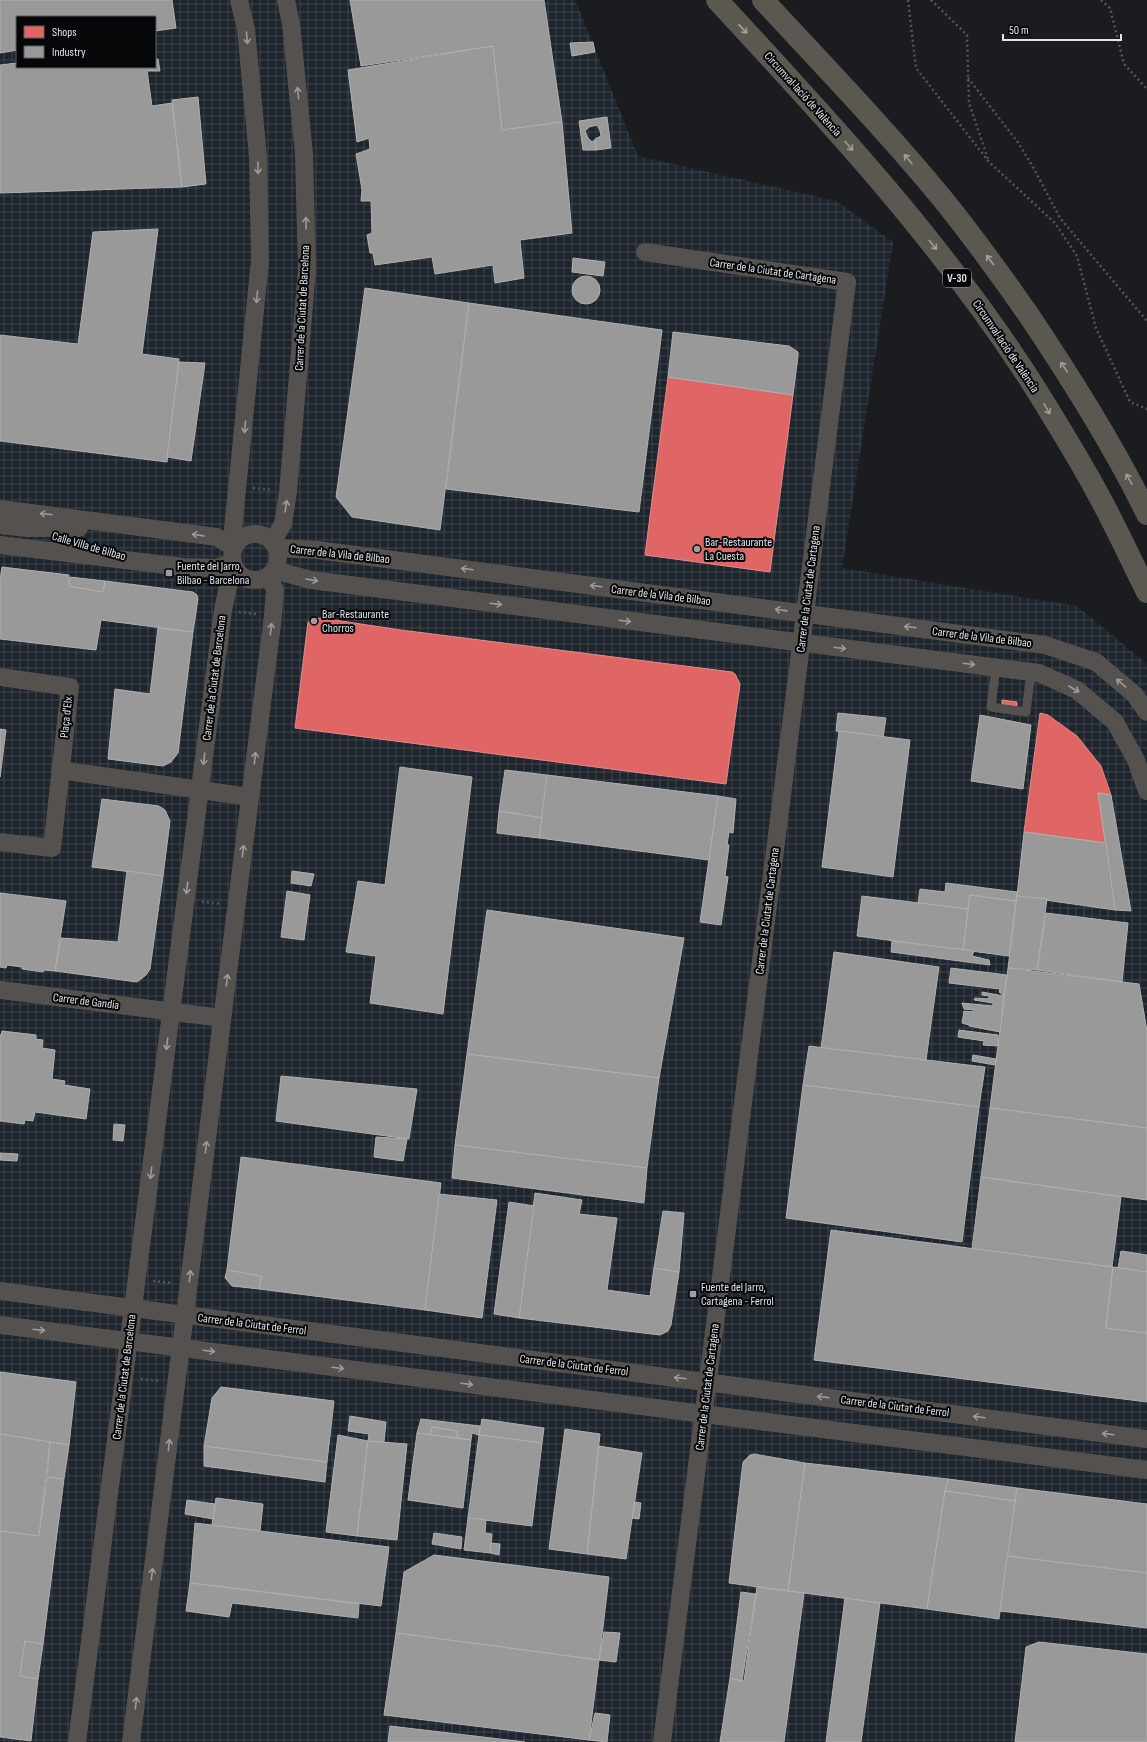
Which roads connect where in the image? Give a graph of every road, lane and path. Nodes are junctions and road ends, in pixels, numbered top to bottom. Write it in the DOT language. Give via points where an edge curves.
graph roads {
  1 [pos="239,0"];
  2 [pos="286,0"];
  3 [pos="717,0"];
  4 [pos="763,0"];
  5 [pos="908,0"];
  6 [pos="931,0"];
  7 [pos="1101,0"];
  8 [pos="968,78"];
  9 [pos="1147,89"];
  10 [pos="989,162"];
  11 [pos="645,252"];
  12 [pos="1147,321"];
  13 [pos="1147,409"];
  14 [pos="239,486"];
  15 [pos="288,492"];
  16 [pos="0,508"];
  17 [pos="1147,514"];
  18 [pos="0,525"];
  19 [pos="27,528"];
  20 [pos="154,528"];
  21 [pos="0,545"];
  22 [pos="274,545"];
  23 [pos="235,555"];
  24 [pos="151,563"];
  25 [pos="271,573"];
  26 [pos="1147,592"];
  27 [pos="223,610"];
  28 [pos="805,613"];
  29 [pos="273,616"];
  30 [pos="801,643"];
  31 [pos="996,667"];
  32 [pos="1035,672"];
  33 [pos="0,677"];
  34 [pos="1147,712"];
  35 [pos="60,770"];
  36 [pos="200,790"];
  37 [pos="1147,791"];
  38 [pos="250,797"];
  39 [pos="0,842"];
  40 [pos="186,901"];
  41 [pos="237,906"];
  42 [pos="0,990"];
  43 [pos="171,1012"];
  44 [pos="222,1018"];
  45 [pos="137,1279"];
  46 [pos="189,1285"];
  47 [pos="0,1291"];
  48 [pos="133,1308"];
  49 [pos="185,1315"];
  50 [pos="0,1325"];
  51 [pos="129,1341"];
  52 [pos="181,1348"];
  53 [pos="124,1378"];
  54 [pos="176,1382"];
  55 [pos="708,1382"];
  56 [pos="704,1414"];
  57 [pos="1147,1439"];
  58 [pos="1147,1470"];
  59 [pos="77,1742"];
  60 [pos="131,1742"];
  61 [pos="662,1742"];
  1 -- 14 [label="street, one-way" via="246,29 257,150 260,260"];
  15 -- 2 [label="street, Carrer de la Ciutat de Barcelona, one-way" via="307,270 304,154 291,24"];
  3 -- 26 [label="highway, Circumval·lació de València / V-30, one-way" via="891,193 979,306 1036,390 1099,496"];
  17 -- 4 [label="highway, one-way" via="1067,372 993,264 942,198"];
  5 -- 10 [label="path" via="916,68"];
  6 -- 8 [label="path" via="967,35"];
  7 -- 9 [label="path" via="1110,8 1124,64"];
  8 -- 10 [label="path" via="969,103"];
  8 -- 12 [label="path" via="1017,141 1060,218"];
  10 -- 13 [label="path" via="1055,223 1077,256 1096,328 1130,402"];
  11 -- 28 [label="street, Carrer de la Ciutat de Cartagena" via="847,282"];
  14 -- 15 [label="path"];
  14 -- 23 [label="street" via="233,529"];
  22 -- 15 [label="street, Carrer de la Ciutat de Barcelona, one-way" via="283,524"];
  20 -- 16 [label="street, one-way"];
  18 -- 19 [label="street, Calle Villa de Bilbao"];
  19 -- 20 [label="street, Calle Villa de Bilbao"];
  19 -- 24 [label="street, Calle Villa de Bilbao"];
  23 -- 20 [label="street, one-way" via="217,537"];
  21 -- 24 [label="street"];
  22 -- 23 [label="street" via="266,537 251,534"];
  22 -- 25 [label="street" via="279,554 278,564"];
  28 -- 22 [label="street, Carrer de la Vila de Bilbao, one-way"];
  23 -- 24 [label="street" via="217,568"];
  23 -- 25 [label="street" via="247,579 262,579"];
  23 -- 27 [label="street, Carrer de la Ciutat de Barcelona"];
  25 -- 29 [label="street" via="275,590"];
  25 -- 30 [label="street, Carrer de la Vila de Bilbao, one-way"];
  27 -- 29 [label="path"];
  27 -- 36 [label="street, Carrer de la Ciutat de Barcelona, one-way"];
  28 -- 30 [label="street, Carrer de la Ciutat de Cartagena"];
  34 -- 28 [label="street, Carrer de la Vila de Bilbao, one-way" via="1135,695 1096,662 1045,645"];
  38 -- 29 [label="street, one-way"];
  30 -- 31 [label="street, Carrer de la Vila de Bilbao, one-way"];
  30 -- 55 [label="street, Carrer de la Ciutat de Cartagena"];
  31 -- 32 [label="street, Carrer de la Vila de Bilbao"];
  31 -- 32 [label="lane" via="991,707 1026,712"];
  32 -- 37 [label="street, Carrer de la Vila de Bilbao, one-way" via="1076,690 1115,722 1136,760"];
  33 -- 35 [label="street, Plaça d'Elx" via="70,687"];
  35 -- 36 [label="street"];
  35 -- 39 [label="street, Plaça d'Elx" via="52,848"];
  36 -- 38 [label="street"];
  36 -- 40 [label="street, Carrer de la Ciutat de Barcelona, one-way"];
  41 -- 38 [label="street, one-way"];
  40 -- 41 [label="path"];
  40 -- 43 [label="street, Carrer de la Ciutat de Barcelona"];
  44 -- 41 [label="street, one-way"];
  42 -- 43 [label="street, Carrer de Gandia"];
  43 -- 44 [label="street"];
  43 -- 45 [label="street, Carrer de la Ciutat de Barcelona, one-way"];
  46 -- 44 [label="street, one-way"];
  45 -- 46 [label="path"];
  45 -- 48 [label="street, Carrer de la Ciutat de Barcelona"];
  46 -- 49 [label="street"];
  47 -- 48 [label="street, Carrer de la Ciutat de Ferrol"];
  48 -- 49 [label="street, Carrer de la Ciutat de Ferrol"];
  48 -- 51 [label="street, Carrer de la Ciutat de Barcelona"];
  49 -- 52 [label="street"];
  55 -- 49 [label="street, Carrer de la Ciutat de Ferrol, one-way"];
  50 -- 51 [label="street, one-way"];
  51 -- 52 [label="street"];
  51 -- 53 [label="street, Carrer de la Ciutat de Barcelona"];
  52 -- 54 [label="street"];
  52 -- 56 [label="street, one-way"];
  53 -- 54 [label="path"];
  53 -- 59 [label="street, Carrer de la Ciutat de Barcelona"];
  60 -- 54 [label="street, one-way"];
  55 -- 56 [label="street, Carrer de la Ciutat de Cartagena"];
  57 -- 55 [label="street, Carrer de la Ciutat de Ferrol, one-way"];
  56 -- 58 [label="street"];
  56 -- 61 [label="street, Carrer de la Ciutat de Cartagena"];
}
